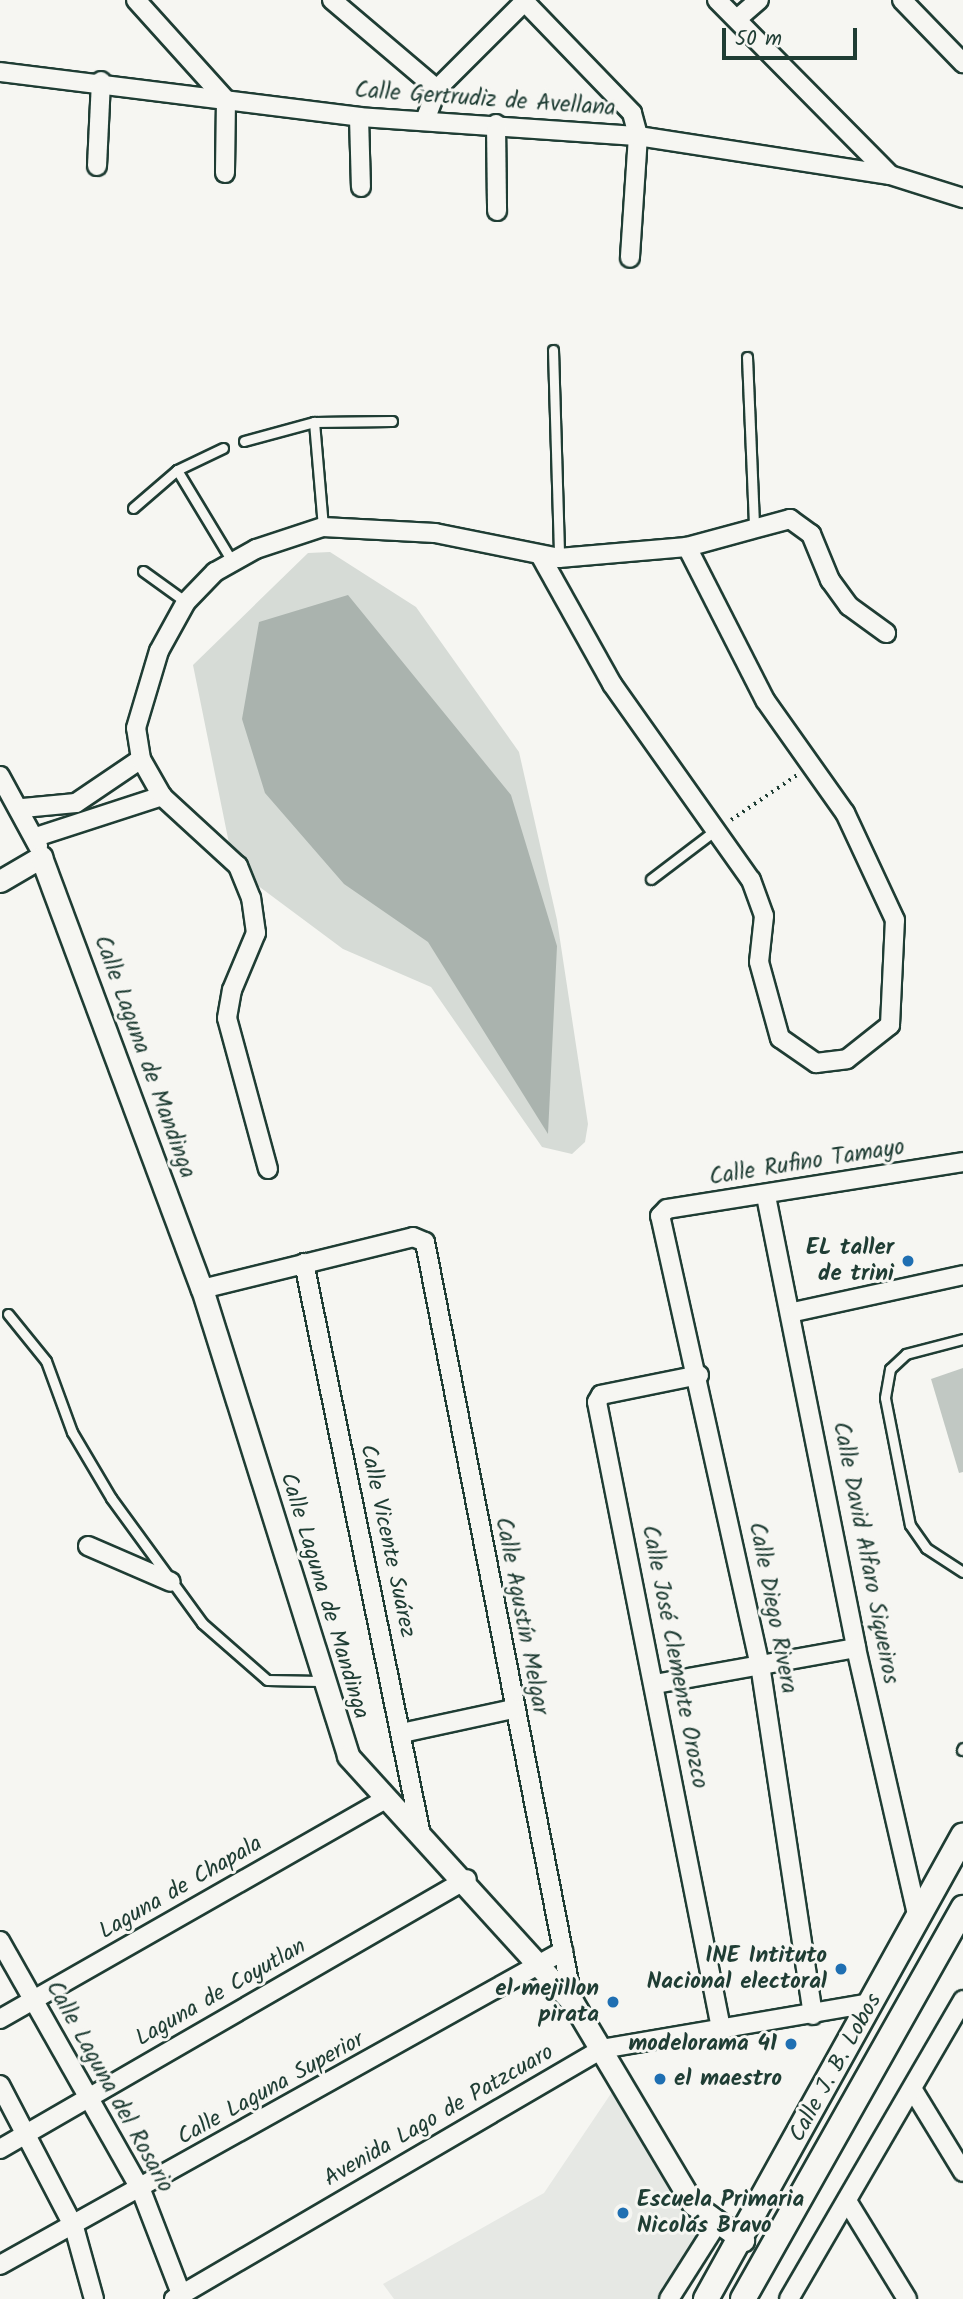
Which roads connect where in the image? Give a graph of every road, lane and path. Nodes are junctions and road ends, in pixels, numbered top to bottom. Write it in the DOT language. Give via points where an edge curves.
graph roads {
  1 [pos="136,0"];
  2 [pos="332,0"];
  3 [pos="717,0"];
  4 [pos="759,0"];
  5 [pos="901,0"];
  6 [pos="523,1"];
  7 [pos="737,19"];
  8 [pos="963,63"];
  9 [pos="0,72"];
  10 [pos="101,81"];
  11 [pos="437,89"];
  12 [pos="226,100"];
  13 [pos="359,117"];
  14 [pos="426,118"];
  15 [pos="496,124"];
  16 [pos="638,136"];
  17 [pos="97,166"];
  18 [pos="225,173"];
  19 [pos="890,175"];
  20 [pos="361,187"];
  21 [pos="963,198"];
  22 [pos="497,211"];
  23 [pos="630,258"];
  24 [pos="552,350"];
  25 [pos="747,357"];
  26 [pos="392,421"];
  27 [pos="314,422"];
  28 [pos="244,441"];
  29 [pos="223,448"];
  30 [pos="177,470"];
  31 [pos="133,508"];
  32 [pos="323,527"];
  33 [pos="754,527"];
  34 [pos="687,547"];
  35 [pos="540,555"];
  36 [pos="559,558"];
  37 [pos="232,561"];
  38 [pos="143,571"];
  39 [pos="186,602"];
  40 [pos="886,634"];
  41 [pos="141,759"];
  42 [pos="813,764"];
  43 [pos="0,776"];
  44 [pos="162,796"];
  45 [pos="76,803"];
  46 [pos="23,808"];
  47 [pos="86,821"];
  48 [pos="713,832"];
  49 [pos="39,847"];
  50 [pos="650,879"];
  51 [pos="0,881"];
  52 [pos="963,1162"];
  53 [pos="268,1169"];
  54 [pos="766,1196"];
  55 [pos="660,1216"];
  56 [pos="304,1263"];
  57 [pos="963,1275"];
  58 [pos="202,1289"];
  59 [pos="794,1312"];
  60 [pos="8,1314"];
  61 [pos="963,1339"];
  62 [pos="699,1375"];
  63 [pos="88,1546"];
  64 [pos="963,1572"];
  65 [pos="171,1582"];
  66 [pos="856,1648"];
  67 [pos="760,1666"];
  68 [pos="320,1681"];
  69 [pos="655,1684"];
  70 [pos="513,1709"];
  71 [pos="402,1733"];
  72 [pos="385,1799"];
  73 [pos="420,1830"];
  74 [pos="963,1836"];
  75 [pos="467,1879"];
  76 [pos="963,1908"];
  77 [pos="918,1919"];
  78 [pos="0,1941"];
  79 [pos="563,1951"];
  80 [pos="538,1967"];
  81 [pos="35,2000"];
  82 [pos="963,2000"];
  83 [pos="573,2003"];
  84 [pos="871,2003"];
  85 [pos="813,2015"];
  86 [pos="0,2019"];
  87 [pos="721,2028"];
  88 [pos="601,2049"];
  89 [pos="0,2085"];
  90 [pos="913,2090"];
  91 [pos="89,2098"];
  92 [pos="24,2137"];
  93 [pos="0,2149"];
  94 [pos="963,2172"];
  95 [pos="141,2190"];
  96 [pos="847,2201"];
  97 [pos="716,2225"];
  98 [pos="74,2227"];
  99 [pos="743,2239"];
  100 [pos="0,2265"];
  101 [pos="179,2298"];
  102 [pos="94,2299"];
  103 [pos="669,2299"];
  104 [pos="706,2299"];
  105 [pos="743,2299"];
  106 [pos="789,2299"];
  107 [pos="907,2299"];
  1 -- 12 [label="street"];
  2 -- 11 [label="street"];
  3 -- 7 [label="street"];
  4 -- 7 [label="street"];
  5 -- 8 [label="street"];
  6 -- 11 [label="street"];
  6 -- 16 [label="street" via="621,99"];
  7 -- 19 [label="street"];
  9 -- 10 [label="street, Calle Gertrudiz de Avellana"];
  10 -- 12 [label="street, Calle Gertrudiz de Avellana"];
  10 -- 17 [label="street"];
  11 -- 14 [label="street"];
  12 -- 13 [label="street, Calle Gertrudiz de Avellana"];
  12 -- 18 [label="street"];
  13 -- 14 [label="street, Calle Gertrudiz de Avellana"];
  13 -- 20 [label="street"];
  14 -- 15 [label="street, Calle Gertrudiz de Avellana"];
  15 -- 16 [label="street, Calle Gertrudiz de Avellana"];
  15 -- 22 [label="street"];
  16 -- 19 [label="street, Calle Gertrudiz de Avellana"];
  16 -- 23 [label="street"];
  19 -- 21 [label="street, Calle Gertrudiz de Avellana"];
  24 -- 36 [label="lane"];
  25 -- 33 [label="lane"];
  26 -- 27 [label="lane"];
  27 -- 28 [label="lane"];
  27 -- 32 [label="lane"];
  29 -- 30 [label="lane"];
  30 -- 31 [label="lane"];
  30 -- 37 [label="lane"];
  32 -- 35 [label="street" via="435,533"];
  32 -- 37 [label="street"];
  33 -- 34 [label="street"];
  33 -- 40 [label="street" via="774,519 803,524 849,607"];
  34 -- 36 [label="street"];
  34 -- 42 [label="street" via="765,700"];
  35 -- 36 [label="street"];
  35 -- 48 [label="street" via="612,684"];
  37 -- 39 [label="street"];
  38 -- 39 [label="lane"];
  39 -- 41 [label="street" via="159,651 139,709"];
  41 -- 44 [label="street"];
  41 -- 45 [label="street"];
  42 -- 48 [label="path"];
  42 -- 48 [label="street" via="845,813 895,920 895,1000 890,1026 876,1042 847,1059 816,1063 780,1038 759,961 764,916 758,895"];
  43 -- 46 [label="street"];
  44 -- 47 [label="street"];
  44 -- 53 [label="street" via="238,866 251,898 256,933 232,990 228,1018"];
  45 -- 46 [label="street"];
  45 -- 47 [label="street"];
  46 -- 49 [label="street"];
  47 -- 49 [label="street"];
  48 -- 50 [label="lane"];
  49 -- 51 [label="street"];
  49 -- 58 [label="street, Calle Laguna de Mandinga"];
  52 -- 54 [label="street, Calle Rufino Tamayo"];
  54 -- 55 [label="street, Calle Rufino Tamayo" via="667,1209"];
  54 -- 59 [label="street, Calle David Alfaro Siqueiros"];
  55 -- 62 [label="street, Calle Diego Rivera"];
  56 -- 58 [label="street"];
  56 -- 70 [label="street, Calle Agustín Melgar" via="423,1238"];
  56 -- 71 [label="street, Calle Vicente Suárez"];
  57 -- 59 [label="street"];
  58 -- 68 [label="street, Calle Laguna de Mandinga"];
  59 -- 66 [label="street, Calle David Alfaro Siqueiros"];
  60 -- 65 [label="lane" via="46,1361 72,1432"];
  61 -- 64 [label="lane" via="906,1354 890,1369 885,1398 910,1525 926,1548"];
  62 -- 67 [label="street, Calle Diego Rivera"];
  62 -- 69 [label="street, Calle José Clemente Orozco" via="601,1395 597,1402"];
  63 -- 65 [label="street"];
  65 -- 68 [label="lane" via="246,1667 289,1685"];
  66 -- 67 [label="street"];
  66 -- 77 [label="street, Calle David Alfaro Siqueiros"];
  67 -- 69 [label="street"];
  67 -- 85 [label="street, Calle Diego Rivera"];
  68 -- 72 [label="street, Calle Laguna de Mandinga" via="348,1756"];
  69 -- 87 [label="street, Calle José Clemente Orozco"];
  70 -- 71 [label="street"];
  70 -- 79 [label="street, Calle Agustín Melgar"];
  71 -- 73 [label="street, Calle Vicente Suárez"];
  72 -- 73 [label="street, Calle Laguna de Mandinga"];
  72 -- 81 [label="street, Laguna de Chapala"];
  73 -- 75 [label="street, Calle Laguna de Mandinga"];
  74 -- 77 [label="main road, Calle J. B. Lobos"];
  75 -- 80 [label="street, Calle Laguna de Mandinga"];
  75 -- 91 [label="street, Laguna de Coyutlan"];
  76 -- 105 [label="main road, Calle J. B. Lobos"];
  77 -- 84 [label="main road, Calle J. B. Lobos"];
  78 -- 81 [label="street, Calle Laguna del Rosario"];
  79 -- 80 [label="street, Calle Laguna Superior"];
  79 -- 83 [label="street, Calle Agustín Melgar"];
  80 -- 83 [label="street, Calle Laguna de Mandinga"];
  80 -- 95 [label="street, Calle Laguna Superior"];
  81 -- 86 [label="street, Laguna de Chapala"];
  81 -- 91 [label="street, Calle Laguna del Rosario"];
  82 -- 90 [label="street"];
  83 -- 88 [label="street, Calle Laguna de Mandinga"];
  84 -- 85 [label="street, Avenida Lago de Patzcuaro"];
  84 -- 99 [label="main road, Calle J. B. Lobos"];
  85 -- 87 [label="street, Avenida Lago de Patzcuaro"];
  87 -- 88 [label="street, Avenida Lago de Patzcuaro"];
  88 -- 97 [label="street, Calle Laguna de Mandinga" via="677,2181"];
  88 -- 101 [label="street, Avenida Lago de Patzcuaro"];
  89 -- 92 [label="street"];
  90 -- 94 [label="street"];
  90 -- 96 [label="street"];
  91 -- 92 [label="street, Laguna de Coyutlan"];
  91 -- 95 [label="street, Calle Laguna del Rosario"];
  92 -- 93 [label="street, Laguna de Coyutlan"];
  92 -- 98 [label="street"];
  95 -- 98 [label="street, Calle Laguna Superior"];
  95 -- 101 [label="street, Calle Laguna del Rosario"];
  96 -- 106 [label="street"];
  96 -- 107 [label="street"];
  97 -- 99 [label="street, Calle Laguna de Mandinga"];
  97 -- 103 [label="street"];
  98 -- 100 [label="street, Calle Laguna Superior"];
  98 -- 102 [label="street"];
  99 -- 104 [label="main road, Calle J. B. Lobos"];
}
